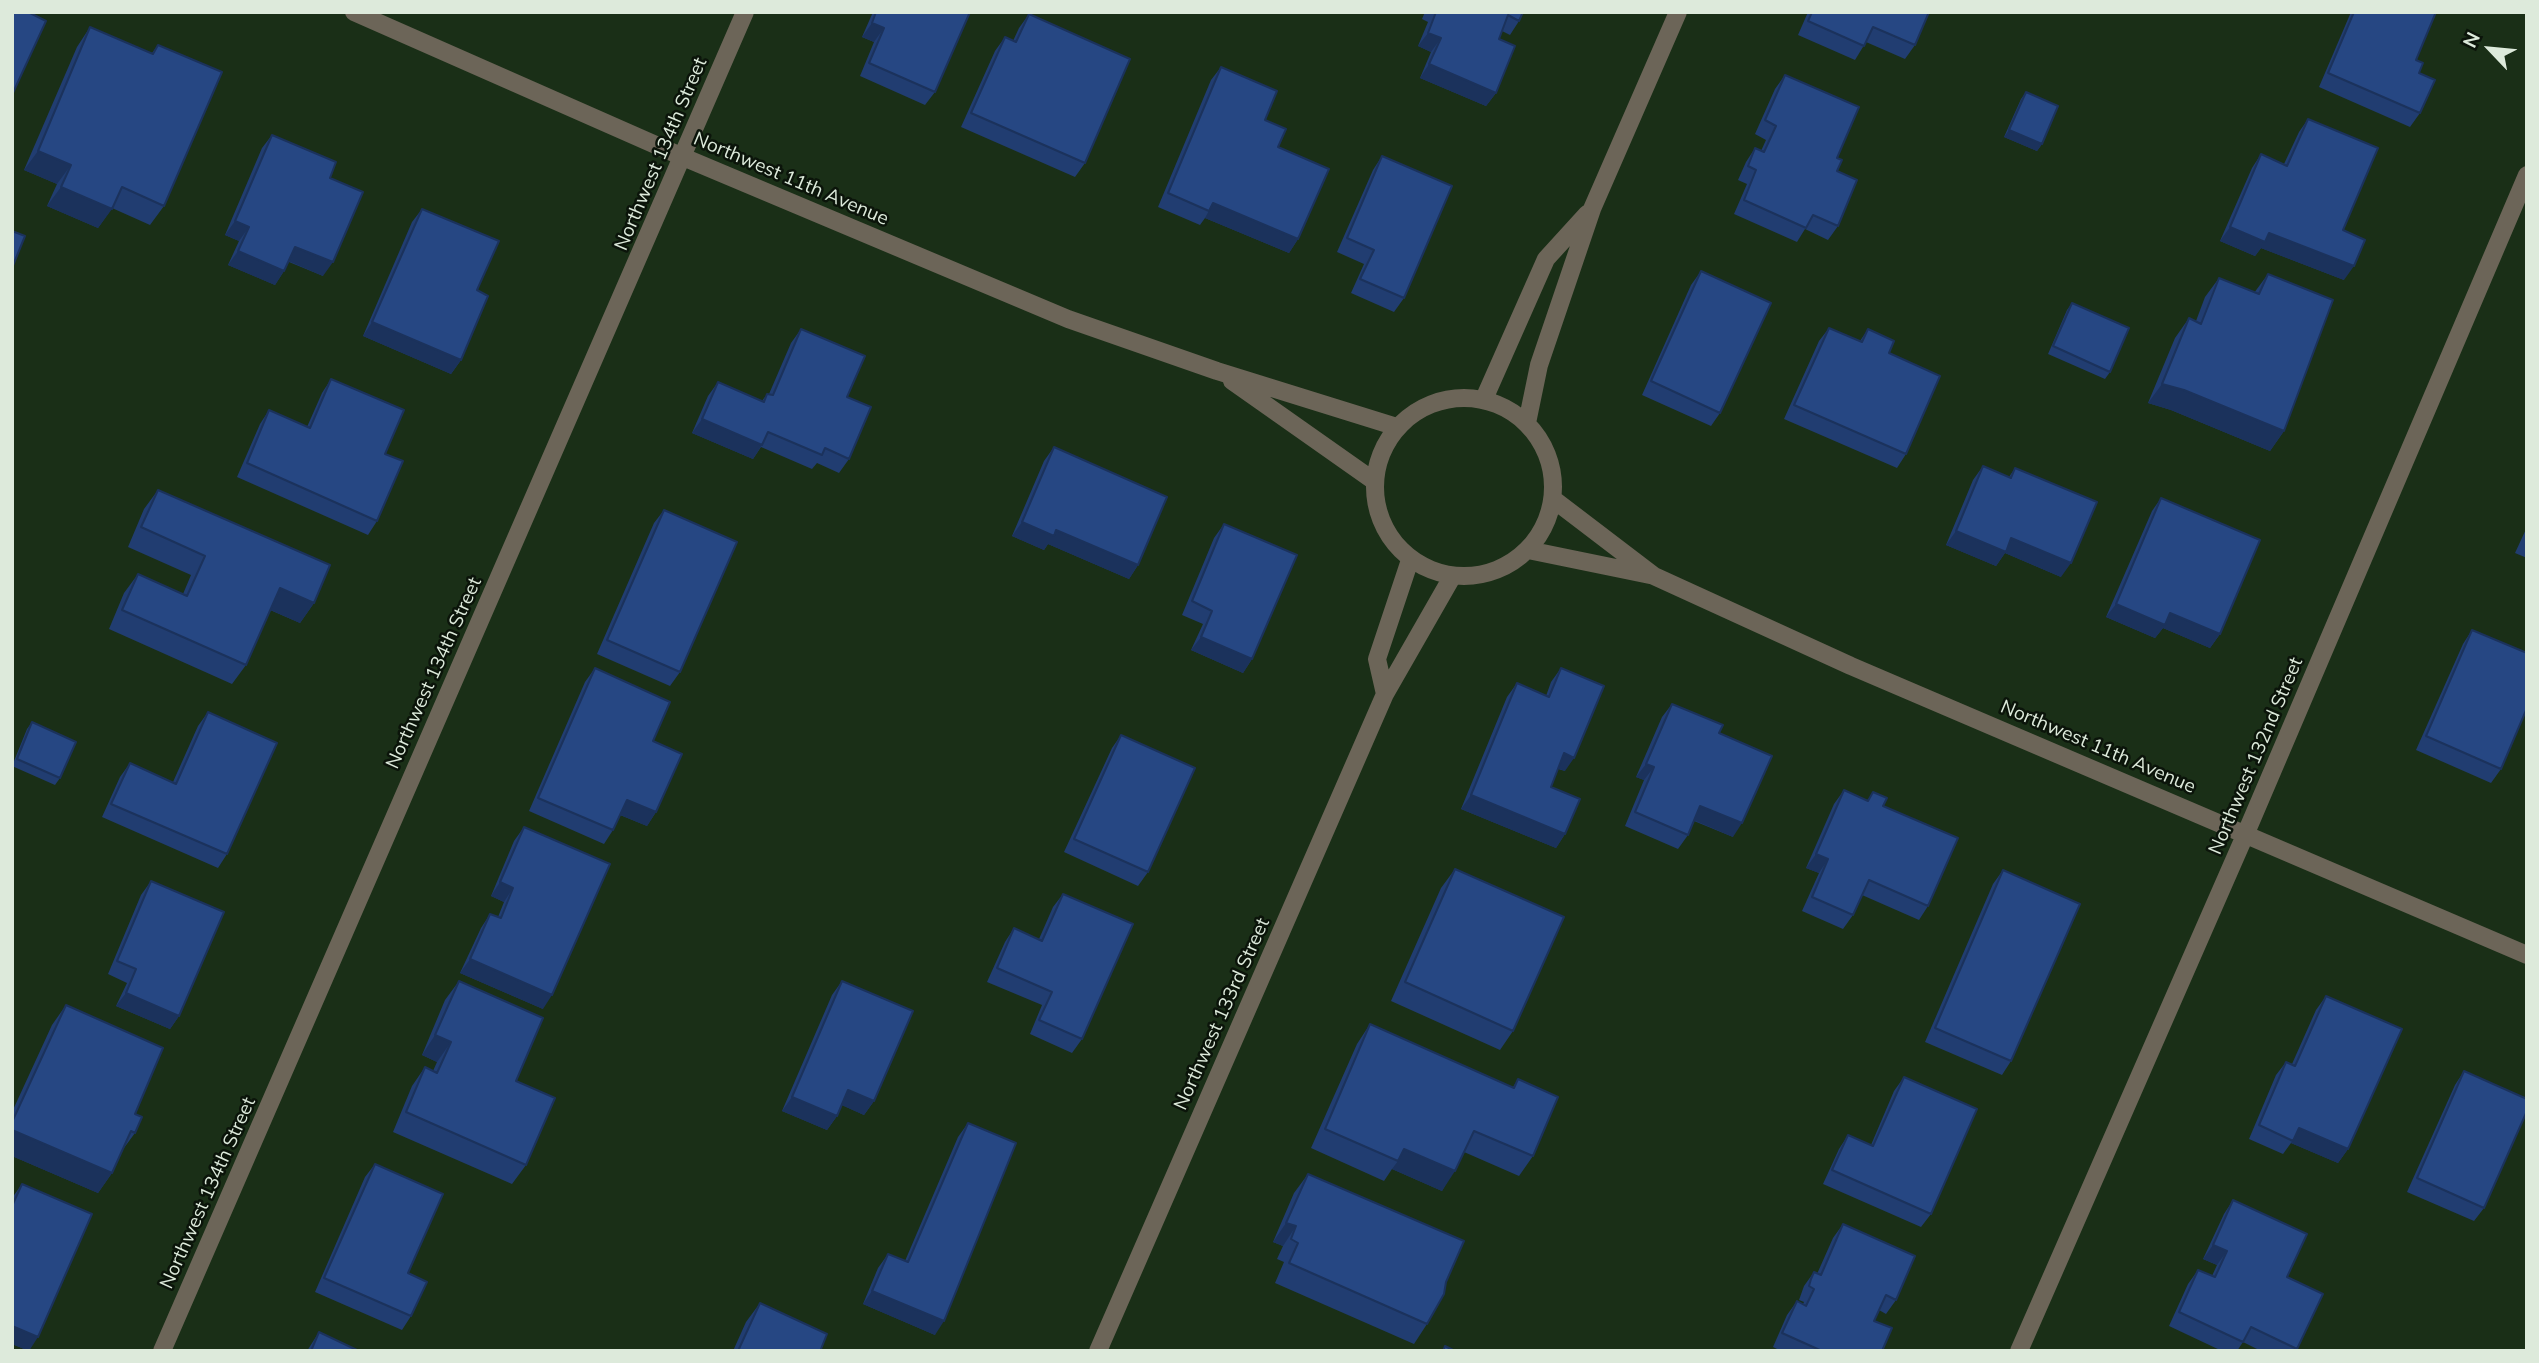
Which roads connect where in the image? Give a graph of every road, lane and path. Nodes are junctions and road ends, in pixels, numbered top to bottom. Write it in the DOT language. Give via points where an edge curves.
graph roads {
  1 [pos="354,12"];
  2 [pos="744,12"];
  3 [pos="1678,12"];
  4 [pos="683,157"];
  5 [pos="2527,175"];
  6 [pos="1592,209"];
  7 [pos="1217,371"];
  8 [pos="1484,399"];
  9 [pos="1527,423"];
  10 [pos="1397,428"];
  11 [pos="1374,481"];
  12 [pos="1553,499"];
  13 [pos="1528,550"];
  14 [pos="1410,560"];
  15 [pos="1654,576"];
  16 [pos="1452,577"];
  17 [pos="1385,694"];
  18 [pos="2246,833"];
  19 [pos="2527,955"];
  20 [pos="162,1351"];
  21 [pos="1098,1351"];
  22 [pos="2019,1351"];
  1 -- 4 [label="street, Northwest 11th Avenue"];
  2 -- 4 [label="street, Northwest 134th Street"];
  3 -- 6 [label="street"];
  4 -- 7 [label="street, Northwest 11th Avenue" via="1068,319"];
  4 -- 20 [label="street, Northwest 134th Street"];
  5 -- 18 [label="street, Northwest 132nd Street"];
  6 -- 8 [label="street" via="1546,259"];
  6 -- 9 [label="street" via="1539,365"];
  7 -- 10 [label="street, Northwest 11th Avenue"];
  7 -- 11 [label="street, Northwest 11th Avenue"];
  8 -- 9 [label="street"];
  8 -- 10 [label="street" via="1436,402"];
  9 -- 12 [label="street" via="1544,446 1552,472"];
  10 -- 11 [label="street" via="1381,453"];
  11 -- 14 [label="street" via="1377,512 1390,539"];
  12 -- 13 [label="street" via="1544,527"];
  12 -- 15 [label="street, Northwest 11th Avenue"];
  13 -- 15 [label="street, Northwest 11th Avenue"];
  13 -- 16 [label="street" via="1506,567 1480,576"];
  14 -- 16 [label="street"];
  14 -- 17 [label="street" via="1377,659"];
  15 -- 18 [label="street, Northwest 11th Avenue" via="1851,666"];
  16 -- 17 [label="street, Northwest 133rd Street"];
  17 -- 21 [label="street, Northwest 133rd Street"];
  18 -- 19 [label="street, Northwest 11th Avenue"];
  18 -- 22 [label="street, Northwest 132nd Street"];
}
